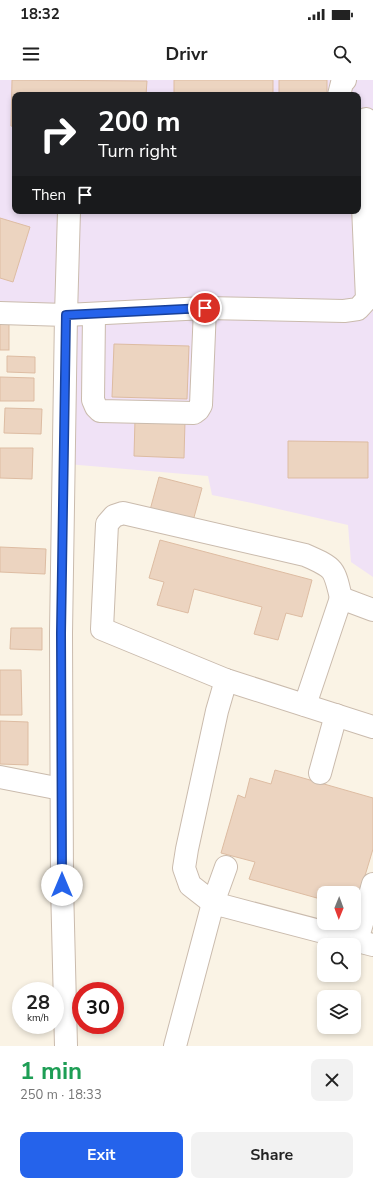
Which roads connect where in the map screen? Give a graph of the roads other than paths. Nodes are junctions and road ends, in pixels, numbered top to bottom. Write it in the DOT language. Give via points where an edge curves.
graph roads {
  1 [pos="345,80"];
  2 [pos="340,92"];
  3 [pos="366,118"];
  4 [pos="364,182"];
  5 [pos="69,214"];
  6 [pos="205,308"];
  7 [pos="0,313"];
  8 [pos="94,314"];
  9 [pos="66,315"];
  10 [pos="341,598"];
  11 [pos="373,610"];
  12 [pos="226,680"];
  13 [pos="304,705"];
  14 [pos="336,715"];
  15 [pos="373,727"];
  16 [pos="320,773"];
  17 [pos="0,777"];
  18 [pos="61,789"];
  19 [pos="226,867"];
  20 [pos="373,884"];
  21 [pos="213,903"];
  22 [pos="365,943"];
  23 [pos="66,1046"];
  24 [pos="175,1046"];
  1 -- 2 [label="street"];
  3 -- 4 [label="street"];
  4 -- 6 [label="street" via="367,299 358,309 344,311"];
  5 -- 9 [label="street"];
  6 -- 8 [label="street"];
  6 -- 8 [label="street" via="201,405 194,413 100,410 96,407 93,400"];
  7 -- 9 [label="street"];
  8 -- 9 [label="street"];
  9 -- 18 [label="street"];
  10 -- 11 [label="street"];
  10 -- 12 [label="street" via="336,576 328,565 305,555 123,513 114,516 107,524 102,629"];
  10 -- 13 [label="street"];
  12 -- 13 [label="street"];
  12 -- 21 [label="street" via="217,711 184,868 190,885"];
  13 -- 14 [label="street"];
  14 -- 15 [label="street"];
  14 -- 16 [label="street"];
  17 -- 18 [label="street"];
  18 -- 23 [label="street"];
  19 -- 21 [label="street"];
  20 -- 22 [label="street"];
  21 -- 22 [label="street"];
  21 -- 24 [label="street"];
}
